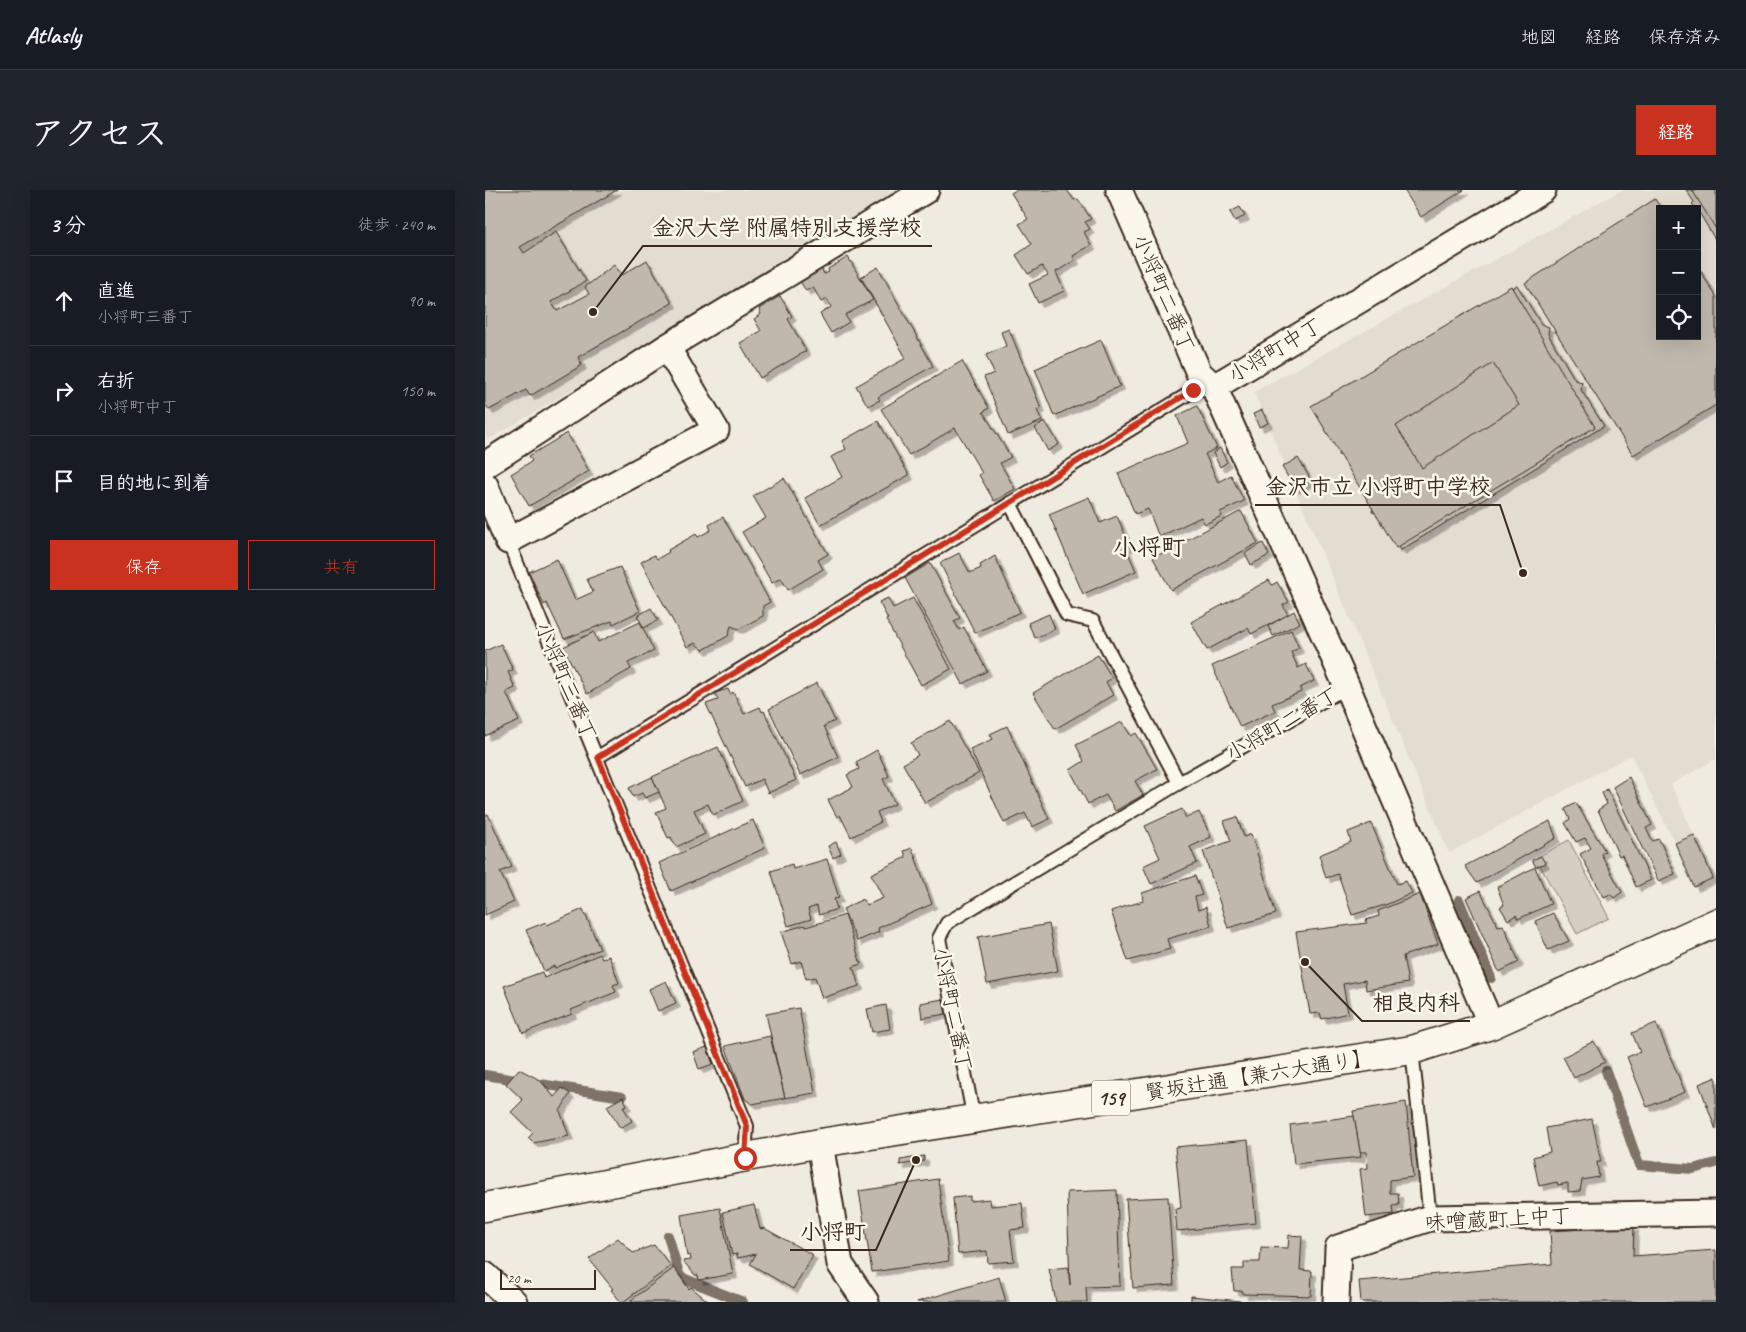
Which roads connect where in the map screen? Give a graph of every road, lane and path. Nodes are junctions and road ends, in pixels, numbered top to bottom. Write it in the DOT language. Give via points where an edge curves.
graph roads {
  1 [pos="926,190"];
  2 [pos="1119,190"];
  3 [pos="1543,190"];
  4 [pos="667,347"];
  5 [pos="1214,387"];
  6 [pos="485,464"];
  7 [pos="485,485"];
  8 [pos="1010,503"];
  9 [pos="508,541"];
  10 [pos="1347,687"];
  11 [pos="598,757"];
  12 [pos="1179,783"];
  13 [pos="1716,923"];
  14 [pos="1491,1025"];
  15 [pos="1412,1050"];
  16 [pos="974,1120"];
  17 [pos="820,1142"];
  18 [pos="745,1158"];
  19 [pos="485,1207"];
  20 [pos="1716,1213"];
  21 [pos="1430,1218"];
  22 [pos="485,1275"];
  23 [pos="514,1302"];
  24 [pos="866,1302"];
  25 [pos="1336,1302"];
  1 -- 4 [label="street"];
  2 -- 5 [label="street, 小将町二番丁" via="1199,373"];
  3 -- 5 [label="street, 小将町中丁"];
  4 -- 6 [label="street"];
  4 -- 9 [label="street" via="716,430"];
  5 -- 8 [label="lane, 小将町中丁" via="1193,390"];
  5 -- 10 [label="street, 小将町二番丁"];
  7 -- 9 [label="street, 小将町三番丁"];
  8 -- 11 [label="lane, 小将町中丁"];
  8 -- 12 [label="lane" via="1067,615 1093,621"];
  9 -- 11 [label="lane, 小将町三番丁"];
  10 -- 12 [label="lane, 小将町二番丁"];
  10 -- 14 [label="street"];
  11 -- 18 [label="lane, 小将町三番丁" via="747,1126"];
  12 -- 16 [label="lane, 小将町二番丁" via="947,923 939,938"];
  13 -- 14 [label="highway, 賢坂辻通【兼六大通り】 / 159"];
  14 -- 15 [label="highway, 賢坂辻通【兼六大通り】 / 159"];
  15 -- 16 [label="highway, 賢坂辻通【兼六大通り】 / 159"];
  15 -- 21 [label="lane"];
  16 -- 17 [label="highway, 賢坂辻通【兼六大通り】 / 159"];
  17 -- 18 [label="highway, 賢坂辻通【兼六大通り】 / 159"];
  17 -- 24 [label="street" via="840,1264"];
  18 -- 19 [label="highway, 賢坂辻通【兼六大通り】 / 159"];
  20 -- 21 [label="street, 味噌蔵町上中丁"];
  21 -- 25 [label="street, 味噌蔵町上中丁" via="1338,1248"];
  22 -- 23 [label="street"];
}
